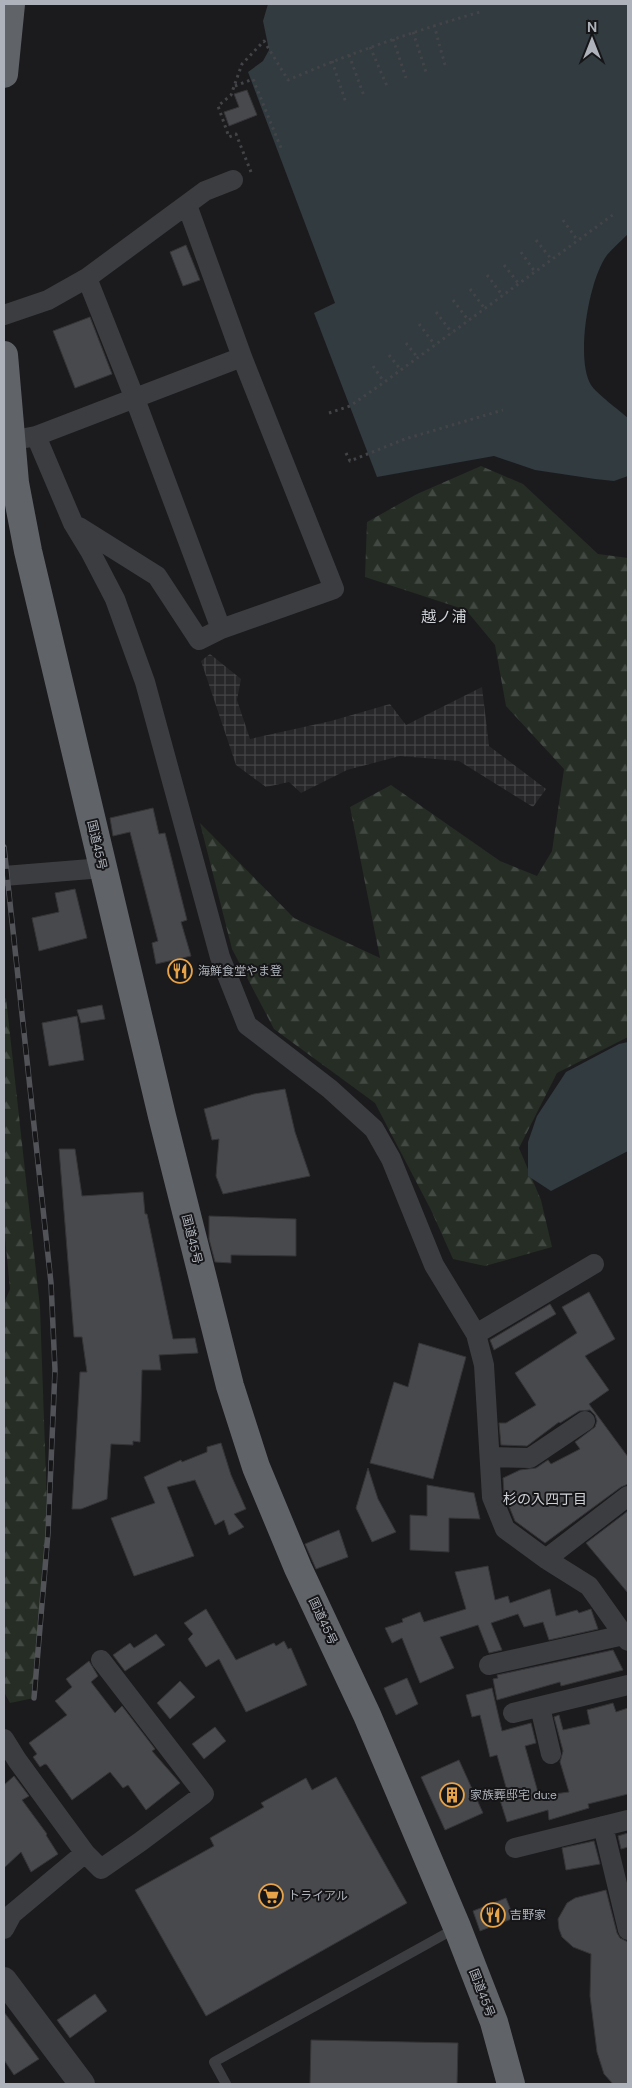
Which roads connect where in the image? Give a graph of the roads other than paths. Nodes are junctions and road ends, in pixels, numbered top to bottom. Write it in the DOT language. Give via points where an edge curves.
graph roads {
  1 [pos="11,4"];
  2 [pos="4,74"];
  3 [pos="233,180"];
  4 [pos="187,205"];
  5 [pos="87,278"];
  6 [pos="4,315"];
  7 [pos="4,355"];
  8 [pos="242,357"];
  9 [pos="136,399"];
  10 [pos="36,436"];
  11 [pos="10,440"];
  12 [pos="73,523"];
  13 [pos="221,629"];
  14 [pos="103,868"];
  15 [pos="4,876"];
  16 [pos="594,1264"];
  17 [pos="476,1334"];
  18 [pos="585,1421"];
  19 [pos="490,1457"];
  20 [pos="628,1496"];
  21 [pos="546,1559"];
  22 [pos="626,1638"];
  23 [pos="101,1660"];
  24 [pos="489,1666"];
  25 [pos="628,1685"];
  26 [pos="540,1707"];
  27 [pos="513,1713"];
  28 [pos="4,1739"];
  29 [pos="551,1754"];
  30 [pos="10,1766"];
  31 [pos="628,1820"];
  32 [pos="603,1826"];
  33 [pos="515,1848"];
  34 [pos="84,1853"];
  35 [pos="457,1927"];
  36 [pos="4,1929"];
  37 [pos="628,1930"];
  38 [pos="4,1980"];
  39 [pos="82,2084"];
  40 [pos="226,2084"];
  41 [pos="511,2084"];
  1 -- 2 [label="highway"];
  3 -- 4 [label="street" via="205,191"];
  4 -- 5 [label="street"];
  4 -- 8 [label="street"];
  5 -- 6 [label="street" via="48,300"];
  5 -- 9 [label="street"];
  7 -- 11 [label="highway, 国道45号"];
  8 -- 9 [label="street"];
  8 -- 13 [label="street" via="334,589"];
  9 -- 10 [label="street"];
  9 -- 13 [label="street"];
  10 -- 11 [label="street"];
  10 -- 12 [label="street"];
  11 -- 14 [label="highway, 国道45号" via="28,551"];
  12 -- 13 [label="street" via="157,576 199,640"];
  12 -- 17 [label="street" via="114,599 145,682 220,957 247,1024 374,1128 391,1158 434,1264"];
  14 -- 15 [label="street"];
  14 -- 35 [label="highway, 国道45号" via="218,1341 256,1467"];
  16 -- 17 [label="street"];
  17 -- 19 [label="street" via="484,1365"];
  18 -- 19 [label="street" via="530,1458"];
  19 -- 21 [label="street" via="492,1497 505,1529"];
  20 -- 21 [label="street"];
  21 -- 22 [label="street" via="589,1586"];
  22 -- 24 [label="street"];
  23 -- 34 [label="street" via="204,1794 101,1869"];
  25 -- 26 [label="street"];
  26 -- 27 [label="street"];
  26 -- 29 [label="street"];
  28 -- 30 [label="street"];
  30 -- 34 [label="street"];
  31 -- 32 [label="street"];
  32 -- 33 [label="street"];
  32 -- 37 [label="street"];
  34 -- 36 [label="street" via="12,1914"];
  35 -- 40 [label="lane" via="214,2062"];
  35 -- 41 [label="highway, 国道45号" via="494,2022"];
  38 -- 39 [label="street"];
}
